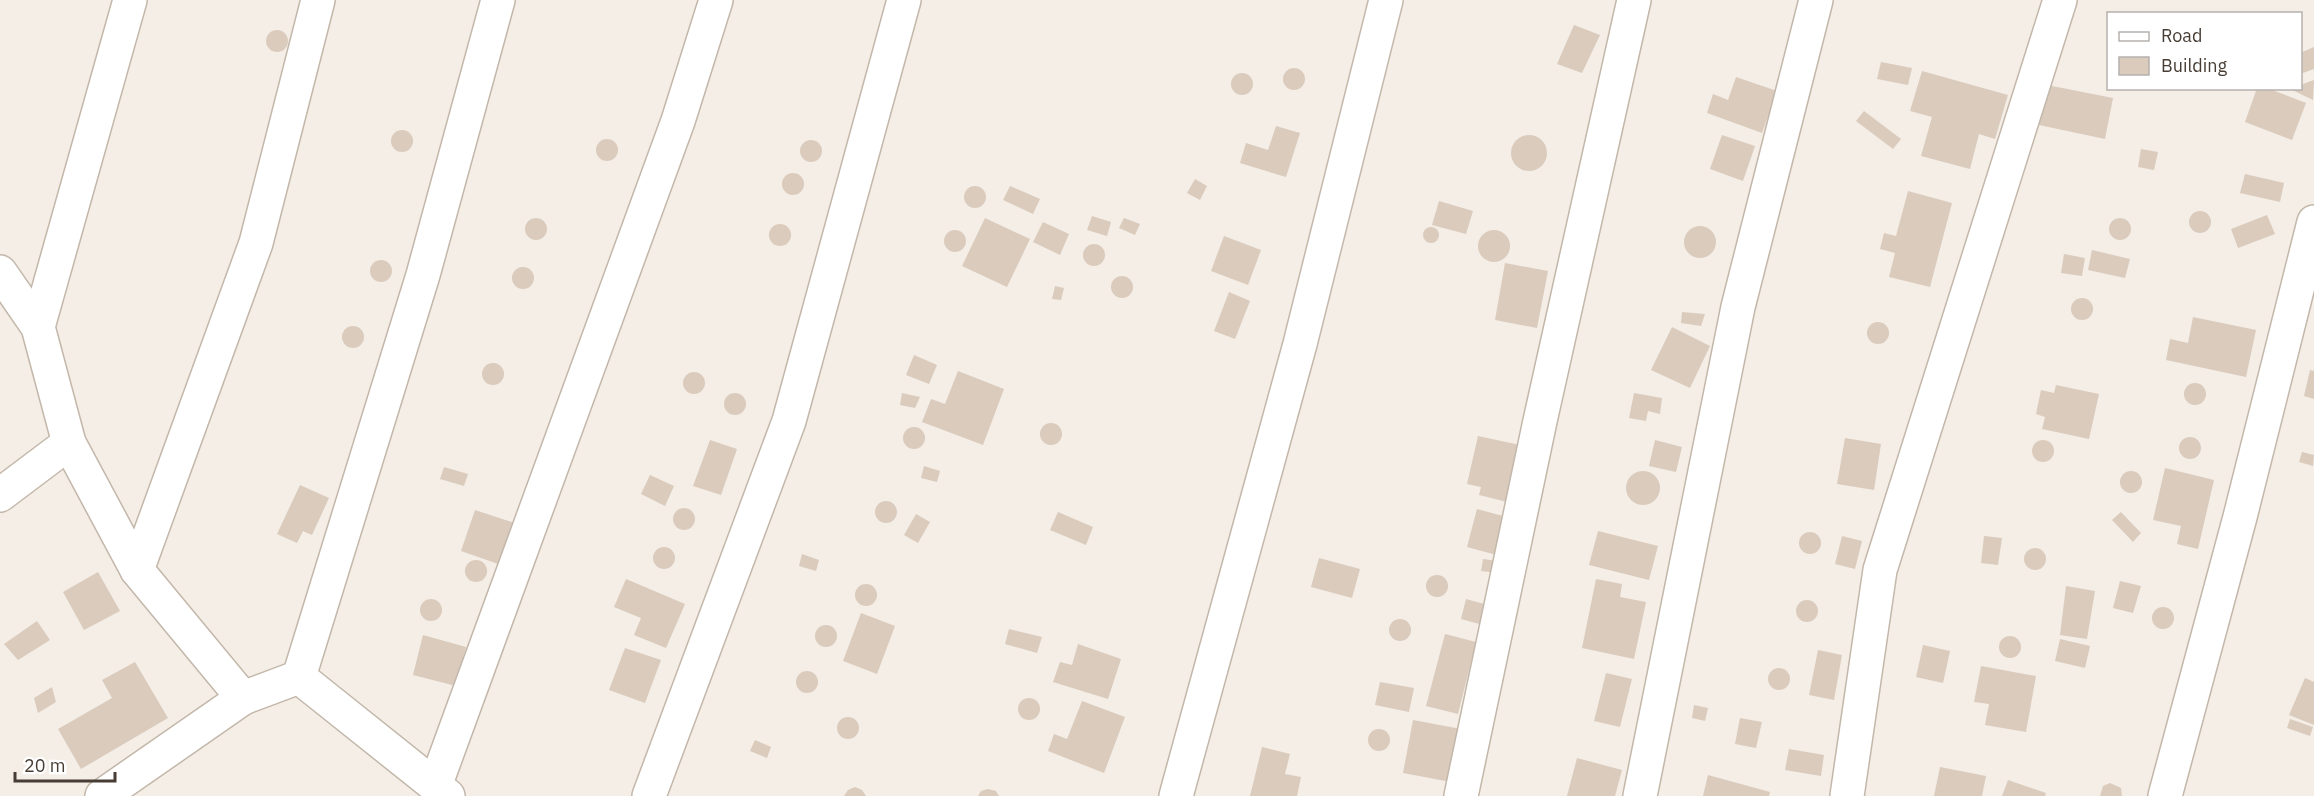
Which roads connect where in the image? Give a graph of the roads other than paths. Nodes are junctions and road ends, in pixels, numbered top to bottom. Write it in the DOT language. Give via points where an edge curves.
graph roads {
  1 [pos="130,0"];
  2 [pos="318,0"];
  3 [pos="498,0"];
  4 [pos="716,0"];
  5 [pos="904,0"];
  6 [pos="1386,0"];
  7 [pos="1634,0"];
  8 [pos="1815,0"];
  9 [pos="2060,0"];
  10 [pos="2314,222"];
  11 [pos="0,272"];
  12 [pos="38,327"];
  13 [pos="69,443"];
  14 [pos="0,495"];
  15 [pos="137,570"];
  16 [pos="299,677"];
  17 [pos="243,698"];
  18 [pos="442,791"];
  19 [pos="102,796"];
  20 [pos="649,796"];
  21 [pos="1176,796"];
  22 [pos="1461,796"];
  23 [pos="1640,796"];
  24 [pos="1847,796"];
  25 [pos="2165,796"];
  1 -- 12 [label="street"];
  2 -- 15 [label="street" via="256,243"];
  3 -- 16 [label="street" via="423,275"];
  4 -- 18 [label="street" via="678,121"];
  5 -- 20 [label="street" via="789,421"];
  6 -- 21 [label="street" via="1300,344"];
  7 -- 22 [label="street"];
  8 -- 23 [label="street" via="1741,295"];
  9 -- 24 [label="street" via="1880,570"];
  10 -- 25 [label="street"];
  11 -- 12 [label="street"];
  12 -- 13 [label="street"];
  13 -- 14 [label="street"];
  13 -- 15 [label="street"];
  15 -- 17 [label="street"];
  16 -- 17 [label="street"];
  16 -- 18 [label="street"];
  17 -- 19 [label="street"];
}
